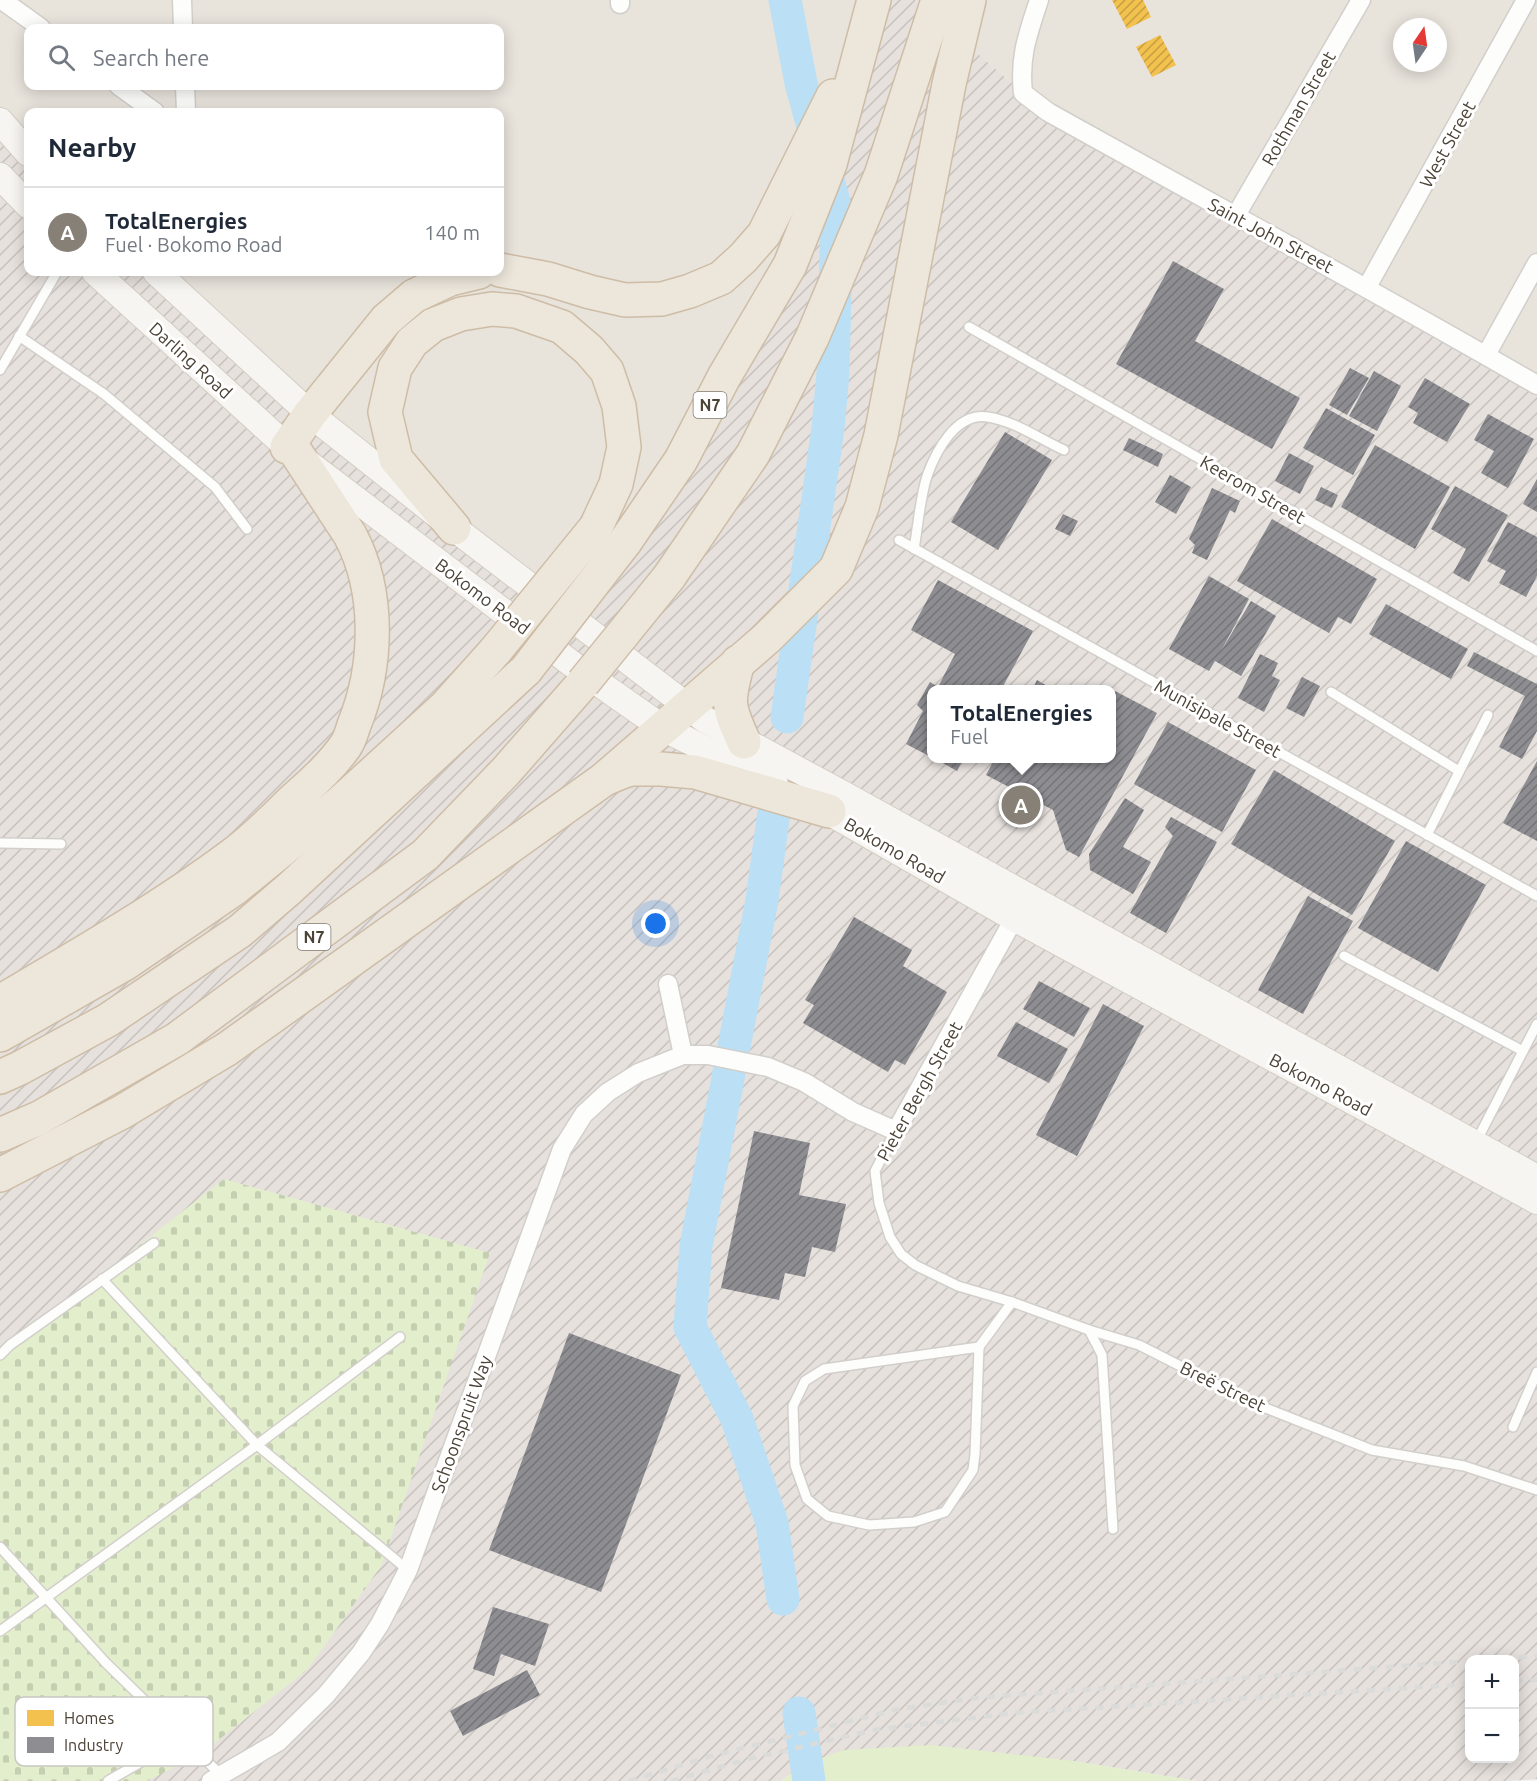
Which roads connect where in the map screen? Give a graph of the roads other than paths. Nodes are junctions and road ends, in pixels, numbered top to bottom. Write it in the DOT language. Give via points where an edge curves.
graph roads {
  1 [pos="2,0"];
  2 [pos="182,0"];
  3 [pos="874,0"];
  4 [pos="938,0"];
  5 [pos="969,0"];
  6 [pos="1039,0"];
  7 [pos="1361,0"];
  8 [pos="1526,0"];
  9 [pos="35,24"];
  10 [pos="183,24"];
  11 [pos="864,33"];
  12 [pos="124,90"];
  13 [pos="185,90"];
  14 [pos="149,108"];
  15 [pos="186,108"];
  16 [pos="0,121"];
  17 [pos="24,148"];
  18 [pos="0,176"];
  19 [pos="24,201"];
  20 [pos="1235,217"];
  21 [pos="1537,263"];
  22 [pos="504,271"];
  23 [pos="55,276"];
  24 [pos="99,276"];
  25 [pos="160,276"];
  26 [pos="463,276"];
  27 [pos="1367,287"];
  28 [pos="969,327"];
  29 [pos="19,336"];
  30 [pos="1486,355"];
  31 [pos="0,370"];
  32 [pos="1537,385"];
  33 [pos="310,414"];
  34 [pos="1064,450"];
  35 [pos="292,451"];
  36 [pos="454,528"];
  37 [pos="247,529"];
  38 [pos="899,540"];
  39 [pos="914,549"];
  40 [pos="1537,651"];
  41 [pos="738,662"];
  42 [pos="1331,692"];
  43 [pos="1488,715"];
  44 [pos="674,717"];
  45 [pos="744,742"];
  46 [pos="1459,771"];
  47 [pos="603,780"];
  48 [pos="829,812"];
  49 [pos="1427,835"];
  50 [pos="0,843"];
  51 [pos="61,844"];
  52 [pos="1028,896"];
  53 [pos="1537,896"];
  54 [pos="1014,918"];
  55 [pos="1344,956"];
  56 [pos="668,984"];
  57 [pos="0,1002"];
  58 [pos="1537,1024"];
  59 [pos="0,1035"];
  60 [pos="1523,1051"];
  61 [pos="683,1055"];
  62 [pos="0,1077"];
  63 [pos="896,1131"];
  64 [pos="0,1135"];
  65 [pos="1470,1153"];
  66 [pos="0,1175"];
  67 [pos="1537,1178"];
  68 [pos="1537,1201"];
  69 [pos="154,1243"];
  70 [pos="915,1264"];
  71 [pos="102,1279"];
  72 [pos="1012,1302"];
  73 [pos="1089,1330"];
  74 [pos="400,1336"];
  75 [pos="979,1347"];
  76 [pos="0,1355"];
  77 [pos="1537,1372"];
  78 [pos="1513,1427"];
  79 [pos="257,1445"];
  80 [pos="1537,1490"];
  81 [pos="1113,1529"];
  82 [pos="0,1547"];
  83 [pos="408,1570"];
  84 [pos="46,1598"];
  85 [pos="0,1631"];
  86 [pos="141,1697"];
  87 [pos="134,1766"];
  88 [pos="206,1766"];
  89 [pos="216,1778"];
  90 [pos="108,1781"];
  1 -- 9 [label="street"];
  2 -- 10 [label="street"];
  3 -- 11 [label="highway, N7"];
  4 -- 64 [label="highway, N7, bridge" via="881,175 812,338 753,454 669,578 583,683 425,855 177,1039 39,1118"];
  5 -- 41 [label="highway" via="881,435 862,507 836,569"];
  6 -- 20 [label="street, Saint John Street" via="1023,52 1023,93 1048,112"];
  7 -- 20 [label="street, Rothman Street"];
  8 -- 27 [label="street, West Street"];
  11 -- 22 [label="highway" via="764,234 721,278 662,299 625,300"];
  11 -- 62 [label="highway, N7, bridge" via="830,164 790,265 681,460 625,542 526,670 240,931 108,1020"];
  12 -- 14 [label="street"];
  13 -- 15 [label="street"];
  16 -- 17 [label="main road"];
  18 -- 19 [label="main road"];
  20 -- 27 [label="street, Saint John Street"];
  21 -- 30 [label="street"];
  23 -- 29 [label="lane"];
  24 -- 35 [label="main road, Darling Road"];
  25 -- 33 [label="main road"];
  26 -- 33 [label="highway" via="414,296 386,320"];
  27 -- 30 [label="street, Saint John Street"];
  28 -- 40 [label="lane, Keerom Street"];
  29 -- 31 [label="lane"];
  29 -- 37 [label="lane" via="104,394 215,487"];
  30 -- 32 [label="street, Saint John Street"];
  33 -- 35 [label="highway"];
  33 -- 36 [label="main road, Bokomo Road"];
  34 -- 39 [label="lane" via="986,417 969,418 956,425 927,477"];
  35 -- 44 [label="main road, Bokomo Road" via="580,670"];
  35 -- 57 [label="highway" via="350,535 368,584 372,627 369,675 346,744 326,769 233,855"];
  36 -- 44 [label="main road, Bokomo Road"];
  36 -- 59 [label="highway, bridge" via="396,459 386,412 395,368 412,342 433,325 461,314 492,309 516,311 561,327 589,350 606,371 620,405 624,447 616,484 596,527 445,707 351,794 234,889 126,963"];
  38 -- 39 [label="lane, Munisipale Street"];
  39 -- 49 [label="lane, Munisipale Street"];
  41 -- 44 [label="highway"];
  41 -- 45 [label="highway" via="729,704"];
  42 -- 46 [label="lane"];
  43 -- 46 [label="lane"];
  44 -- 45 [label="main road, Bokomo Road" via="704,720"];
  44 -- 47 [label="highway"];
  44 -- 48 [label="main road, Bokomo Road"];
  45 -- 52 [label="main road, Bokomo Road"];
  46 -- 49 [label="lane"];
  47 -- 48 [label="highway" via="632,769 695,772"];
  47 -- 66 [label="highway" via="227,1049 122,1112"];
  48 -- 54 [label="main road, Bokomo Road"];
  49 -- 53 [label="lane, Munisipale Street"];
  50 -- 51 [label="lane"];
  52 -- 54 [label="street, Pieter Bergh Street"];
  52 -- 65 [label="main road, Bokomo Road"];
  54 -- 63 [label="street, Pieter Bergh Street"];
  54 -- 65 [label="main road, Bokomo Road"];
  55 -- 60 [label="lane"];
  56 -- 61 [label="street"];
  58 -- 60 [label="lane"];
  60 -- 65 [label="lane"];
  61 -- 63 [label="street, Schoonspruit Way" via="708,1055 768,1067"];
  61 -- 83 [label="street, Schoonspruit Way" via="638,1073 608,1092 584,1114 562,1149"];
  63 -- 70 [label="lane, Pieter Bergh Street" via="875,1171 879,1203 890,1236 901,1254"];
  65 -- 67 [label="main road, Bokomo Road"];
  65 -- 68 [label="main road, Bokomo Road"];
  69 -- 71 [label="lane"];
  70 -- 72 [label="lane, Breë Street" via="958,1286"];
  71 -- 76 [label="lane"];
  71 -- 79 [label="lane"];
  72 -- 73 [label="lane, Breë Street"];
  72 -- 75 [label="lane"];
  73 -- 80 [label="lane, Breë Street" via="1139,1345 1253,1403 1372,1450 1464,1466"];
  73 -- 81 [label="lane" via="1102,1355"];
  74 -- 79 [label="lane"];
  75 -- 75 [label="lane" via="973,1470 945,1512 914,1522 869,1524 828,1516 807,1499 795,1465 793,1406 805,1381 824,1368"];
  77 -- 78 [label="lane"];
  79 -- 83 [label="lane"];
  79 -- 84 [label="lane"];
  82 -- 84 [label="lane"];
  83 -- 89 [label="street, Schoonspruit Way" via="362,1653 326,1695 278,1742"];
  84 -- 85 [label="lane"];
  84 -- 86 [label="lane"];
  87 -- 90 [label="lane"];
  88 -- 89 [label="lane"];
}
